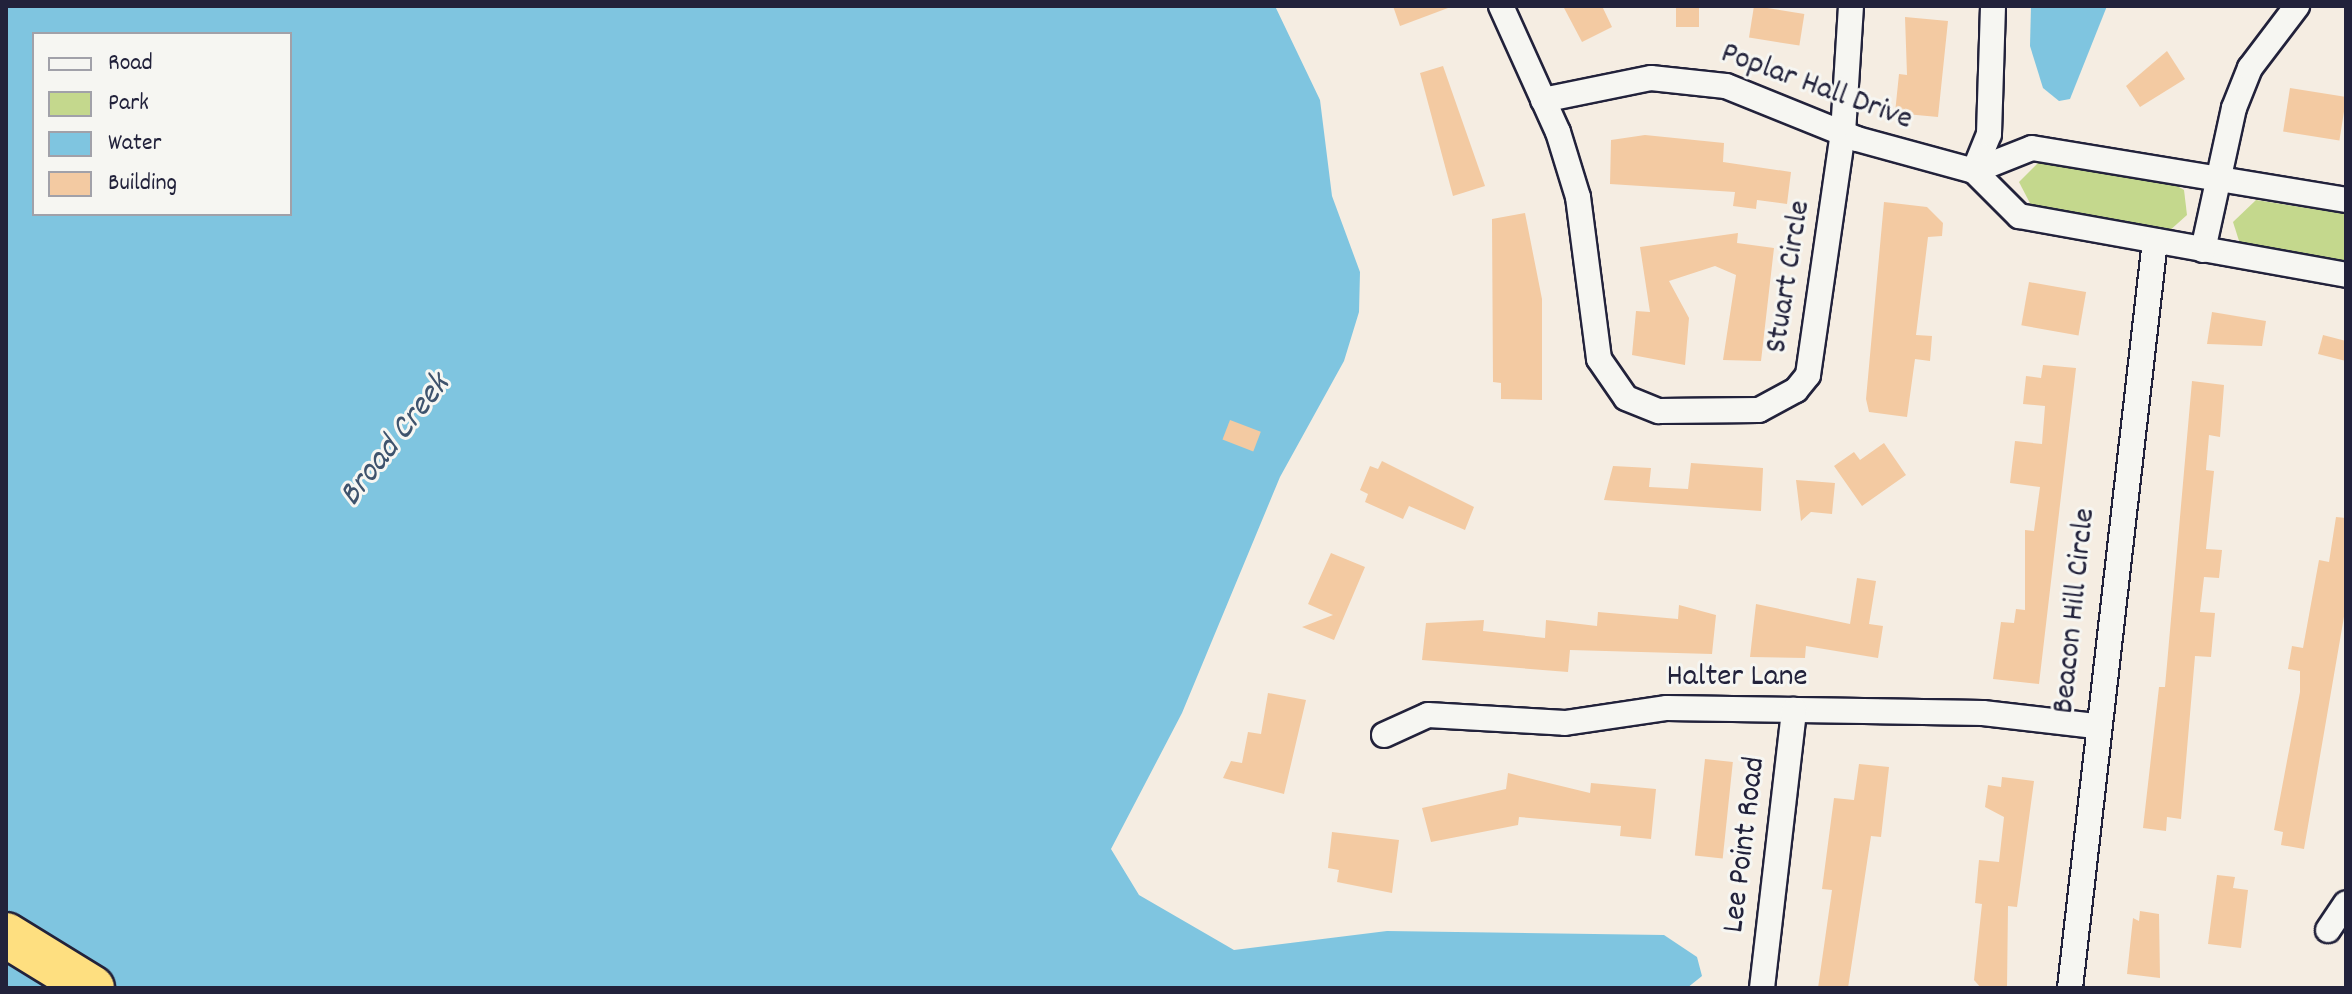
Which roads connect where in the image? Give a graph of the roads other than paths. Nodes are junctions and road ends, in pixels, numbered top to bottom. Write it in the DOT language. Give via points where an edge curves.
graph roads {
  1 [pos="1501,6"];
  2 [pos="1851,6"];
  3 [pos="1993,6"];
  4 [pos="2297,6"];
  5 [pos="1543,100"];
  6 [pos="1843,133"];
  7 [pos="1974,171"];
  8 [pos="2218,178"];
  9 [pos="2346,200"];
  10 [pos="2155,241"];
  11 [pos="2203,250"];
  12 [pos="2346,275"];
  13 [pos="1794,710"];
  14 [pos="2095,726"];
  15 [pos="1384,735"];
  16 [pos="2346,903"];
  17 [pos="2328,930"];
  18 [pos="6,935"];
  19 [pos="92,988"];
  20 [pos="1762,988"];
  21 [pos="2070,988"];
  1 -- 5 [label="street, Stuart Circle"];
  2 -- 6 [label="street, Stuart Circle"];
  3 -- 7 [label="street" via="1989,134"];
  4 -- 8 [label="street" via="2250,68"];
  5 -- 6 [label="street, Poplar Hall Drive" via="1608,83 1695,79"];
  5 -- 6 [label="street, Stuart Circle" via="1578,197 1599,359 1626,398 1659,411 1759,410 1796,390 1808,375"];
  6 -- 7 [label="street, Poplar Hall Drive"];
  7 -- 8 [label="street" via="2032,148"];
  7 -- 10 [label="street, Poplar Hall Drive" via="2019,216"];
  8 -- 9 [label="street"];
  8 -- 11 [label="street"];
  10 -- 11 [label="street, Poplar Hall Drive"];
  10 -- 14 [label="street, Beacon Hill Circle"];
  11 -- 12 [label="street, Poplar Hall Drive"];
  13 -- 14 [label="street, Halter Lane" via="1983,713"];
  13 -- 15 [label="street, Halter Lane" via="1667,708 1565,723 1428,715"];
  13 -- 20 [label="street, Lee Point Road"];
  14 -- 21 [label="street, Beacon Hill Circle"];
  16 -- 17 [label="street"];
  18 -- 19 [label="highway"];
}
